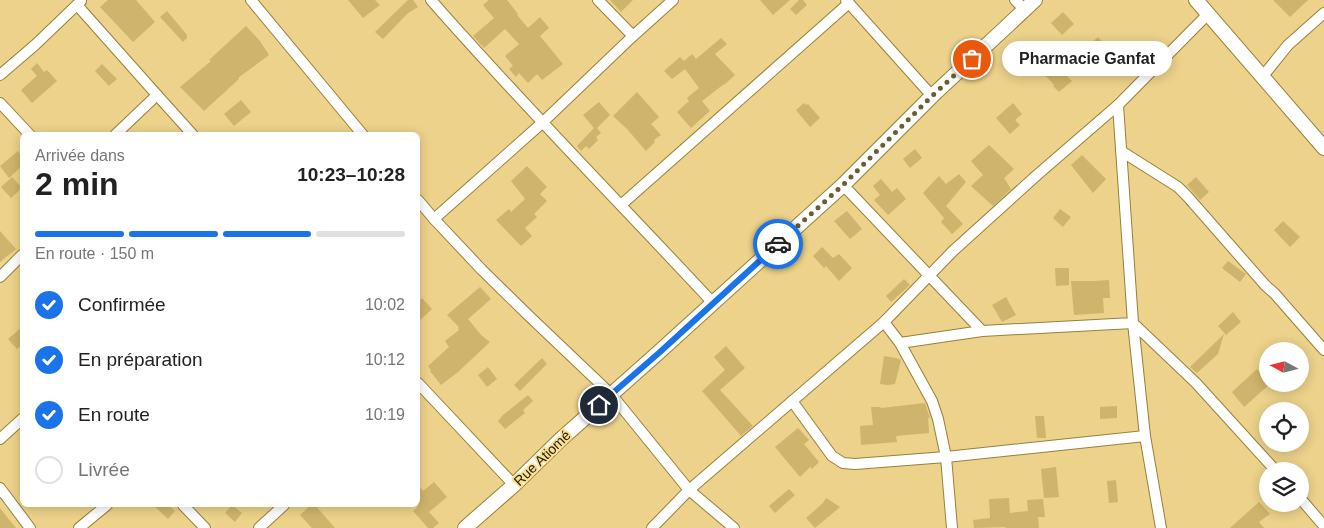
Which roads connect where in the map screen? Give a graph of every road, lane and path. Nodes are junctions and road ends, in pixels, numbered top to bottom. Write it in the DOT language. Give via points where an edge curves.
graph roads {
  1 [pos="430,0"];
  2 [pos="598,0"];
  3 [pos="673,0"];
  4 [pos="1036,0"];
  5 [pos="1196,0"];
  6 [pos="848,1"];
  7 [pos="79,2"];
  8 [pos="256,2"];
  9 [pos="1020,5"];
  10 [pos="1324,13"];
  11 [pos="1208,14"];
  12 [pos="633,36"];
  13 [pos="0,74"];
  14 [pos="1263,76"];
  15 [pos="157,95"];
  16 [pos="932,96"];
  17 [pos="0,103"];
  18 [pos="1118,106"];
  19 [pos="542,123"];
  20 [pos="27,132"];
  21 [pos="118,132"];
  22 [pos="190,132"];
  23 [pos="360,132"];
  24 [pos="1324,147"];
  25 [pos="1121,151"];
  26 [pos="843,185"];
  27 [pos="420,202"];
  28 [pos="621,205"];
  29 [pos="434,219"];
  30 [pos="20,257"];
  31 [pos="929,276"];
  32 [pos="0,277"];
  33 [pos="713,303"];
  34 [pos="884,322"];
  35 [pos="1133,322"];
  36 [pos="982,332"];
  37 [pos="900,343"];
  38 [pos="1324,350"];
  39 [pos="420,385"];
  40 [pos="612,394"];
  41 [pos="792,401"];
  42 [pos="20,421"];
  43 [pos="1145,436"];
  44 [pos="0,439"];
  45 [pos="946,457"];
  46 [pos="1268,462"];
  47 [pos="514,485"];
  48 [pos="0,488"];
  49 [pos="689,490"];
  50 [pos="105,507"];
  51 [pos="185,507"];
  52 [pos="282,507"];
  53 [pos="1309,508"];
  54 [pos="1324,526"];
  55 [pos="30,528"];
  56 [pos="80,528"];
  57 [pos="205,528"];
  58 [pos="259,528"];
  59 [pos="465,528"];
  60 [pos="652,528"];
  61 [pos="734,528"];
  62 [pos="952,528"];
  63 [pos="1161,528"];
  1 -- 19 [label="street"];
  2 -- 12 [label="street"];
  3 -- 12 [label="street"];
  4 -- 9 [label="street, Rue Atiomé"];
  5 -- 11 [label="street"];
  6 -- 16 [label="street"];
  6 -- 28 [label="street"];
  7 -- 13 [label="street"];
  7 -- 15 [label="street"];
  8 -- 23 [label="street"];
  9 -- 16 [label="street, Rue Atiomé"];
  10 -- 14 [label="street" via="1288,45"];
  11 -- 14 [label="street"];
  11 -- 18 [label="street"];
  12 -- 19 [label="street"];
  14 -- 24 [label="street"];
  15 -- 21 [label="street"];
  15 -- 22 [label="street"];
  16 -- 26 [label="street, Rue Atiomé"];
  17 -- 20 [label="street"];
  18 -- 25 [label="street"];
  18 -- 31 [label="street" via="1037,175"];
  19 -- 28 [label="street"];
  19 -- 29 [label="street"];
  25 -- 35 [label="street"];
  25 -- 38 [label="street" via="1178,187"];
  26 -- 31 [label="street"];
  26 -- 33 [label="street, Rue Atiomé"];
  27 -- 29 [label="street"];
  28 -- 33 [label="street"];
  29 -- 40 [label="street" via="515,303"];
  30 -- 32 [label="street"];
  31 -- 34 [label="street"];
  31 -- 36 [label="street"];
  33 -- 40 [label="street, Rue Atiomé"];
  34 -- 37 [label="street"];
  34 -- 41 [label="street"];
  35 -- 36 [label="street"];
  35 -- 43 [label="street"];
  35 -- 46 [label="street"];
  36 -- 37 [label="street"];
  37 -- 45 [label="street" via="932,401"];
  39 -- 47 [label="street"];
  40 -- 47 [label="street, Rue Atiomé"];
  40 -- 49 [label="street"];
  41 -- 45 [label="street" via="832,456 843,463"];
  41 -- 49 [label="street"];
  42 -- 44 [label="street"];
  43 -- 45 [label="street"];
  43 -- 63 [label="street"];
  45 -- 62 [label="street"];
  47 -- 59 [label="street, Rue Atiomé"];
  48 -- 55 [label="street"];
  49 -- 60 [label="street"];
  49 -- 61 [label="street"];
  50 -- 56 [label="street"];
  51 -- 57 [label="street"];
  52 -- 58 [label="street"];
  53 -- 54 [label="street"];
}
